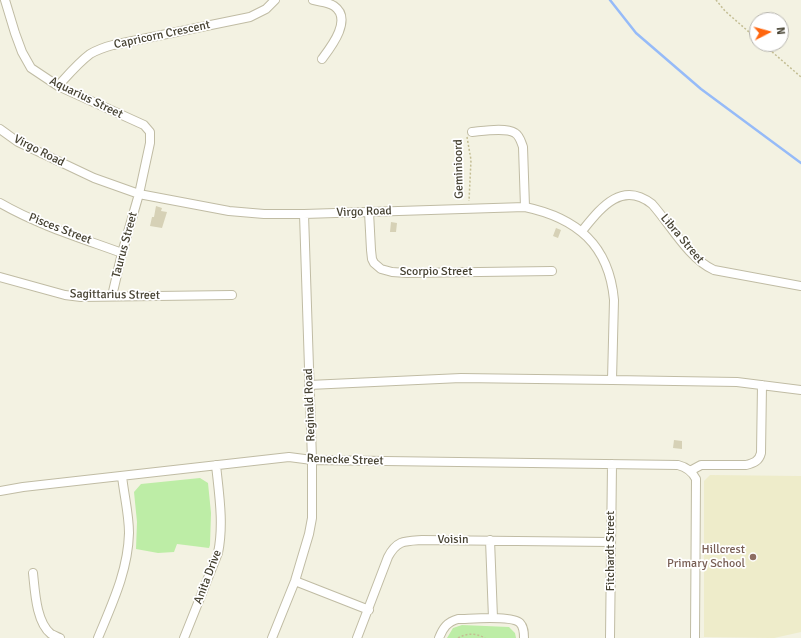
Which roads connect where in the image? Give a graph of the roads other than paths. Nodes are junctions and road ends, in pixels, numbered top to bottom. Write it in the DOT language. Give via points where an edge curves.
graph roads {
  1 [pos="6,0"];
  2 [pos="275,0"];
  3 [pos="313,0"];
  4 [pos="322,59"];
  5 [pos="58,86"];
  6 [pos="0,129"];
  7 [pos="472,132"];
  8 [pos="139,194"];
  9 [pos="0,203"];
  10 [pos="525,207"];
  11 [pos="369,212"];
  12 [pos="304,214"];
  13 [pos="582,231"];
  14 [pos="122,253"];
  15 [pos="552,271"];
  16 [pos="0,277"];
  17 [pos="801,286"];
  18 [pos="232,295"];
  19 [pos="112,296"];
  20 [pos="612,380"];
  21 [pos="309,384"];
  22 [pos="762,385"];
  23 [pos="801,390"];
  24 [pos="312,460"];
  25 [pos="612,464"];
  26 [pos="216,465"];
  27 [pos="690,471"];
  28 [pos="122,476"];
  29 [pos="0,492"];
  30 [pos="490,540"];
  31 [pos="611,542"];
  32 [pos="33,573"];
  33 [pos="295,581"];
  34 [pos="369,610"];
  35 [pos="493,618"];
  36 [pos="60,638"];
  37 [pos="98,638"];
  38 [pos="184,638"];
  39 [pos="272,638"];
  40 [pos="358,638"];
  41 [pos="439,638"];
  42 [pos="524,638"];
  43 [pos="610,638"];
  44 [pos="695,638"];
  1 -- 5 [label="street, Aquarius Street" via="26,60 31,68"];
  2 -- 5 [label="street, Capricorn Crescent" via="266,9 250,17 98,50 81,62"];
  3 -- 4 [label="street" via="334,6 341,19 338,34"];
  5 -- 8 [label="street, Aquarius Street" via="148,128 151,138"];
  6 -- 8 [label="street, Virgo Road" via="18,142 94,178"];
  7 -- 10 [label="street" via="511,131 520,139 523,147"];
  8 -- 12 [label="street, Virgo Road" via="229,211"];
  8 -- 14 [label="street, Taurus Street"];
  9 -- 14 [label="street, Pisces Street" via="47,225"];
  10 -- 11 [label="street, Virgo Road"];
  10 -- 13 [label="street, Virgo Road" via="554,215"];
  11 -- 12 [label="street, Virgo Road"];
  11 -- 15 [label="street, Scorpio Street" via="372,259 381,269 402,273"];
  12 -- 21 [label="street, Reginald Road"];
  13 -- 17 [label="street, Libra Street" via="609,202 622,195 638,196 652,204 697,260 707,267"];
  13 -- 20 [label="street, Virgo Road" via="602,256 613,287"];
  14 -- 19 [label="street, Taurus Street"];
  16 -- 19 [label="street, Sagittarius Street" via="65,295"];
  18 -- 19 [label="street, Sagittarius Street"];
  20 -- 21 [label="street" via="461,378"];
  20 -- 22 [label="street" via="737,382"];
  21 -- 24 [label="street, Reginald Road"];
  22 -- 23 [label="street"];
  22 -- 27 [label="street" via="759,459 746,465 701,465"];
  24 -- 25 [label="street, Renecke Street"];
  24 -- 26 [label="street, Renecke Street" via="289,457"];
  24 -- 33 [label="street, Reginald Road" via="312,518"];
  25 -- 27 [label="street, Renecke Street" via="672,464"];
  25 -- 31 [label="street, Fitchardt Street"];
  26 -- 28 [label="street, Renecke Street"];
  26 -- 38 [label="street, Anita Drive" via="222,523 218,553"];
  27 -- 44 [label="street" via="696,479"];
  28 -- 29 [label="street, Renecke Street"];
  28 -- 37 [label="street" via="128,533 127,556 123,574"];
  30 -- 31 [label="street, Voisin"];
  30 -- 34 [label="street, Voisin" via="401,542 388,557"];
  30 -- 35 [label="street"];
  31 -- 43 [label="street, Fitchardt Street"];
  32 -- 36 [label="street" via="36,603 45,628"];
  33 -- 34 [label="street"];
  33 -- 39 [label="street, Reginald Road"];
  34 -- 40 [label="street, Voisin"];
  35 -- 41 [label="street" via="452,620"];
  35 -- 42 [label="street" via="517,621 523,628"];
}
